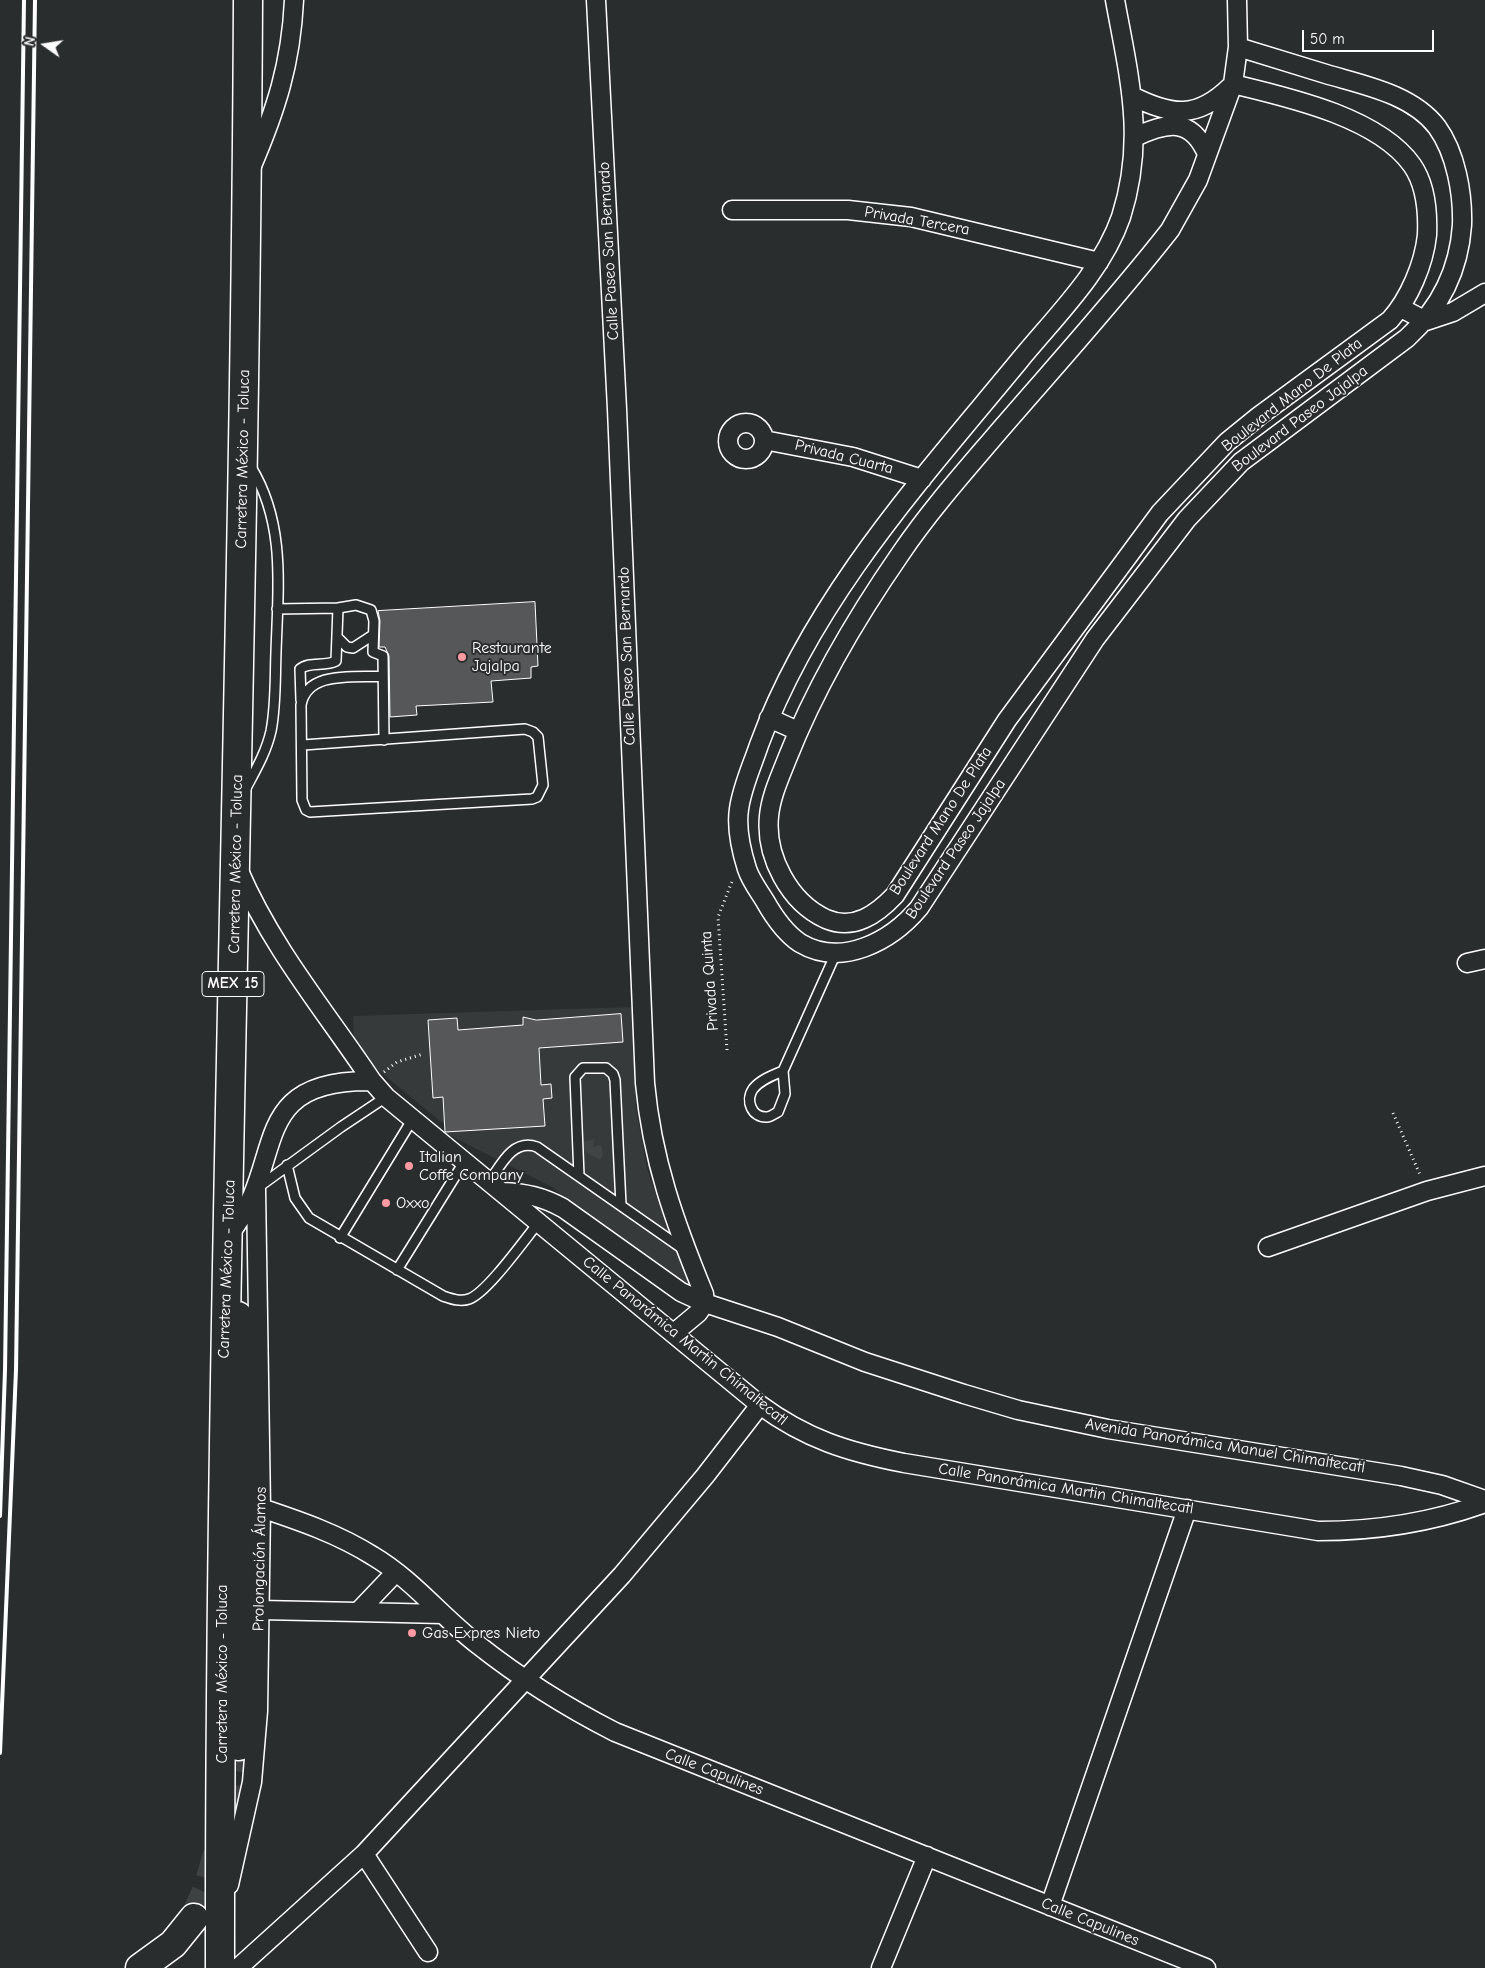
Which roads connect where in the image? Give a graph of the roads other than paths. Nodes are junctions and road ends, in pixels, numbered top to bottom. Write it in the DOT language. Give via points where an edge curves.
graph roads {
  1 [pos="248,0"];
  2 [pos="294,0"];
  3 [pos="596,0"];
  4 [pos="1115,0"];
  5 [pos="1237,0"];
  6 [pos="1238,47"];
  7 [pos="1232,84"];
  8 [pos="1132,96"];
  9 [pos="1135,138"];
  10 [pos="1208,154"];
  11 [pos="247,177"];
  12 [pos="732,210"];
  13 [pos="1099,262"];
  14 [pos="1485,293"];
  15 [pos="1402,308"];
  16 [pos="1426,321"];
  17 [pos="764,440"];
  18 [pos="243,454"];
  19 [pos="922,479"];
  20 [pos="277,608"];
  21 [pos="338,608"];
  22 [pos="373,635"];
  23 [pos="338,638"];
  24 [pos="383,676"];
  25 [pos="301,705"];
  26 [pos="769,718"];
  27 [pos="1007,720"];
  28 [pos="798,731"];
  29 [pos="1030,737"];
  30 [pos="384,740"];
  31 [pos="303,746"];
  32 [pos="237,806"];
  33 [pos="236,862"];
  34 [pos="836,953"];
  35 [pos="1485,959"];
  36 [pos="1467,963"];
  37 [pos="783,1071"];
  38 [pos="372,1081"];
  39 [pos="386,1098"];
  40 [pos="412,1120"];
  41 [pos="464,1162"];
  42 [pos="287,1165"];
  43 [pos="579,1176"];
  44 [pos="1485,1176"];
  45 [pos="496,1187"];
  46 [pos="256,1189"];
  47 [pos="621,1204"];
  48 [pos="539,1222"];
  49 [pos="229,1234"];
  50 [pos="340,1238"];
  51 [pos="1268,1247"];
  52 [pos="688,1253"];
  53 [pos="397,1270"];
  54 [pos="232,1298"];
  55 [pos="706,1303"];
  56 [pos="674,1333"];
  57 [pos="260,1358"];
  58 [pos="760,1405"];
  59 [pos="1485,1501"];
  60 [pos="261,1508"];
  61 [pos="1187,1509"];
  62 [pos="396,1572"];
  63 [pos="260,1610"];
  64 [pos="358,1612"];
  65 [pos="442,1614"];
  66 [pos="526,1680"];
  67 [pos="239,1746"];
  68 [pos="364,1854"];
  69 [pos="927,1856"];
  70 [pos="1050,1906"];
  71 [pos="194,1918"];
  72 [pos="220,1926"];
  73 [pos="428,1952"];
  74 [pos="140,1968"];
  75 [pos="220,1968"];
  76 [pos="238,1968"];
  77 [pos="881,1968"];
  78 [pos="1206,1968"];
  1 -- 11 [label="main road, Carretera México - Toluca / MEX 15"];
  2 -- 11 [label="street" via="289,55 282,86"];
  3 -- 52 [label="street, Calle Paseo San Bernardo" via="645,1083 648,1121 656,1158"];
  4 -- 8 [label="street, Boulevard Paseo Jajalpa"];
  5 -- 6 [label="street, Boulevard Mano De Plata"];
  6 -- 7 [label="street, Boulevard Mano De Plata"];
  6 -- 16 [label="street, Boulevard Paseo Jajalpa" via="1379,90 1420,111 1437,126 1448,146 1457,179 1462,211 1461,238 1441,299"];
  7 -- 8 [label="street" via="1218,99 1188,112 1153,106"];
  7 -- 10 [label="street, Boulevard Mano De Plata"];
  7 -- 15 [label="street, Boulevard Mano De Plata" via="1329,110 1366,128 1394,147 1413,166 1424,193 1428,220 1426,245"];
  8 -- 9 [label="street, Boulevard Paseo Jajalpa"];
  9 -- 10 [label="street" via="1166,124 1180,126 1192,130"];
  9 -- 13 [label="street, Boulevard Paseo Jajalpa" via="1131,179 1121,216"];
  10 -- 28 [label="street, Boulevard Mano De Plata" via="1194,188 1170,230 957,480 900,553 833,664"];
  11 -- 18 [label="main road, Carretera México - Toluca / MEX 15"];
  12 -- 13 [label="street, Privada Tercera" via="848,210 910,216"];
  13 -- 19 [label="street, Boulevard Paseo Jajalpa"];
  14 -- 16 [label="street" via="1452,312"];
  15 -- 16 [label="street"];
  15 -- 27 [label="street, Boulevard Mano De Plata" via="1383,326 1227,442 1179,491 1154,520"];
  16 -- 29 [label="street, Boulevard Paseo Jajalpa" via="1364,371 1272,436 1217,485 1128,594"];
  17 -- 19 [label="street, Privada Cuarta" via="854,457"];
  18 -- 20 [label="lane" via="259,480 274,526 278,551"];
  18 -- 32 [label="main road, Carretera México - Toluca / MEX 15"];
  19 -- 26 [label="street, Boulevard Paseo Jajalpa" via="852,571 816,627"];
  20 -- 21 [label="lane"];
  20 -- 32 [label="lane" via="271,732"];
  21 -- 22 [label="lane" via="361,605 371,610"];
  21 -- 23 [label="lane"];
  22 -- 23 [label="lane" via="353,648"];
  22 -- 24 [label="lane" via="373,652 383,656"];
  23 -- 25 [label="lane" via="336,661 300,669"];
  24 -- 25 [label="lane" via="315,682 306,691"];
  24 -- 30 [label="lane"];
  25 -- 31 [label="lane"];
  26 -- 28 [label="street"];
  26 -- 34 [label="street, Boulevard Paseo Jajalpa" via="739,809 742,855 749,875 786,931 817,951"];
  27 -- 28 [label="street, Boulevard Mano De Plata" via="895,895 879,912 848,923 830,921 814,913 800,900 776,864 770,841 769,816 774,794"];
  27 -- 29 [label="street"];
  29 -- 34 [label="street, Boulevard Paseo Jajalpa" via="919,908 905,924 871,945"];
  30 -- 31 [label="lane"];
  30 -- 31 [label="lane" via="525,729 538,737 541,792 532,799 310,812 302,800"];
  32 -- 33 [label="main road, Carretera México - Toluca / MEX 15"];
  33 -- 38 [label="street, Calle Panorámica Martin Chimaltecatl" via="252,901 268,928"];
  33 -- 49 [label="main road, Carretera México - Toluca / MEX 15"];
  34 -- 37 [label="lane"];
  35 -- 36 [label="street"];
  37 -- 37 [label="lane" via="785,1094 778,1112 768,1117 756,1115 749,1101 753,1090 766,1078"];
  38 -- 39 [label="street, Calle Panorámica Martin Chimaltecatl"];
  38 -- 46 [label="street, Prolongación Álamos" via="328,1084 296,1099 271,1134"];
  39 -- 40 [label="street, Calle Panorámica Martin Chimaltecatl"];
  39 -- 42 [label="lane"];
  40 -- 41 [label="street, Calle Panorámica Martin Chimaltecatl"];
  40 -- 50 [label="lane"];
  41 -- 45 [label="street, Calle Panorámica Martin Chimaltecatl"];
  41 -- 53 [label="lane"];
  42 -- 46 [label="lane"];
  42 -- 50 [label="lane" via="301,1209"];
  43 -- 45 [label="lane" via="537,1147 523,1144 516,1147"];
  43 -- 47 [label="lane"];
  43 -- 47 [label="lane" via="576,1077 583,1068 606,1068 614,1074 615,1080"];
  44 -- 51 [label="street" via="1427,1191"];
  45 -- 48 [label="street, Calle Panorámica Martin Chimaltecatl"];
  45 -- 55 [label="street, Avenida Panorámica Manuel Chimaltecatl" via="544,1197 557,1204 681,1292"];
  46 -- 49 [label="street, Prolongación Álamos" via="245,1213"];
  46 -- 57 [label="street, Prolongación Álamos"];
  47 -- 52 [label="lane"];
  48 -- 53 [label="lane" via="482,1291 467,1300 443,1296"];
  48 -- 56 [label="street, Calle Panorámica Martin Chimaltecatl"];
  49 -- 54 [label="main road, Carretera México - Toluca / MEX 15"];
  50 -- 53 [label="lane"];
  52 -- 55 [label="street, Calle Paseo San Bernardo"];
  54 -- 57 [label="main road" via="253,1334"];
  54 -- 67 [label="main road" via="243,1338 247,1386"];
  54 -- 72 [label="main road, Carretera México - Toluca / MEX 15" via="224,1430"];
  55 -- 56 [label="street"];
  55 -- 59 [label="street, Avenida Panorámica Manuel Chimaltecatl" via="778,1327 865,1362 1018,1410 1108,1429 1401,1476 1442,1485"];
  56 -- 58 [label="street, Calle Panorámica Martin Chimaltecatl"];
  57 -- 60 [label="street, Prolongación Álamos"];
  58 -- 61 [label="street, Calle Panorámica Martin Chimaltecatl" via="811,1437 856,1454"];
  58 -- 66 [label="street" via="628,1568"];
  59 -- 61 [label="street, Calle Panorámica Martin Chimaltecatl" via="1416,1524 1352,1531 1294,1528"];
  60 -- 62 [label="street, Calle Capulines" via="325,1530 374,1556"];
  60 -- 63 [label="street, Prolongación Álamos"];
  61 -- 70 [label="street"];
  62 -- 64 [label="street"];
  62 -- 65 [label="street, Calle Capulines"];
  63 -- 64 [label="street"];
  63 -- 72 [label="street, Prolongación Álamos" via="258,1711 252,1782"];
  64 -- 65 [label="street"];
  65 -- 66 [label="street, Calle Capulines" via="476,1644"];
  66 -- 68 [label="street"];
  66 -- 69 [label="street, Calle Capulines" via="575,1711 640,1743"];
  68 -- 73 [label="street"];
  68 -- 76 [label="street"];
  69 -- 70 [label="street, Calle Capulines"];
  69 -- 77 [label="street"];
  70 -- 78 [label="street, Calle Capulines"];
  71 -- 74 [label="main road" via="173,1944"];
  72 -- 75 [label="main road, Carretera México - Toluca / MEX 15"];
}
